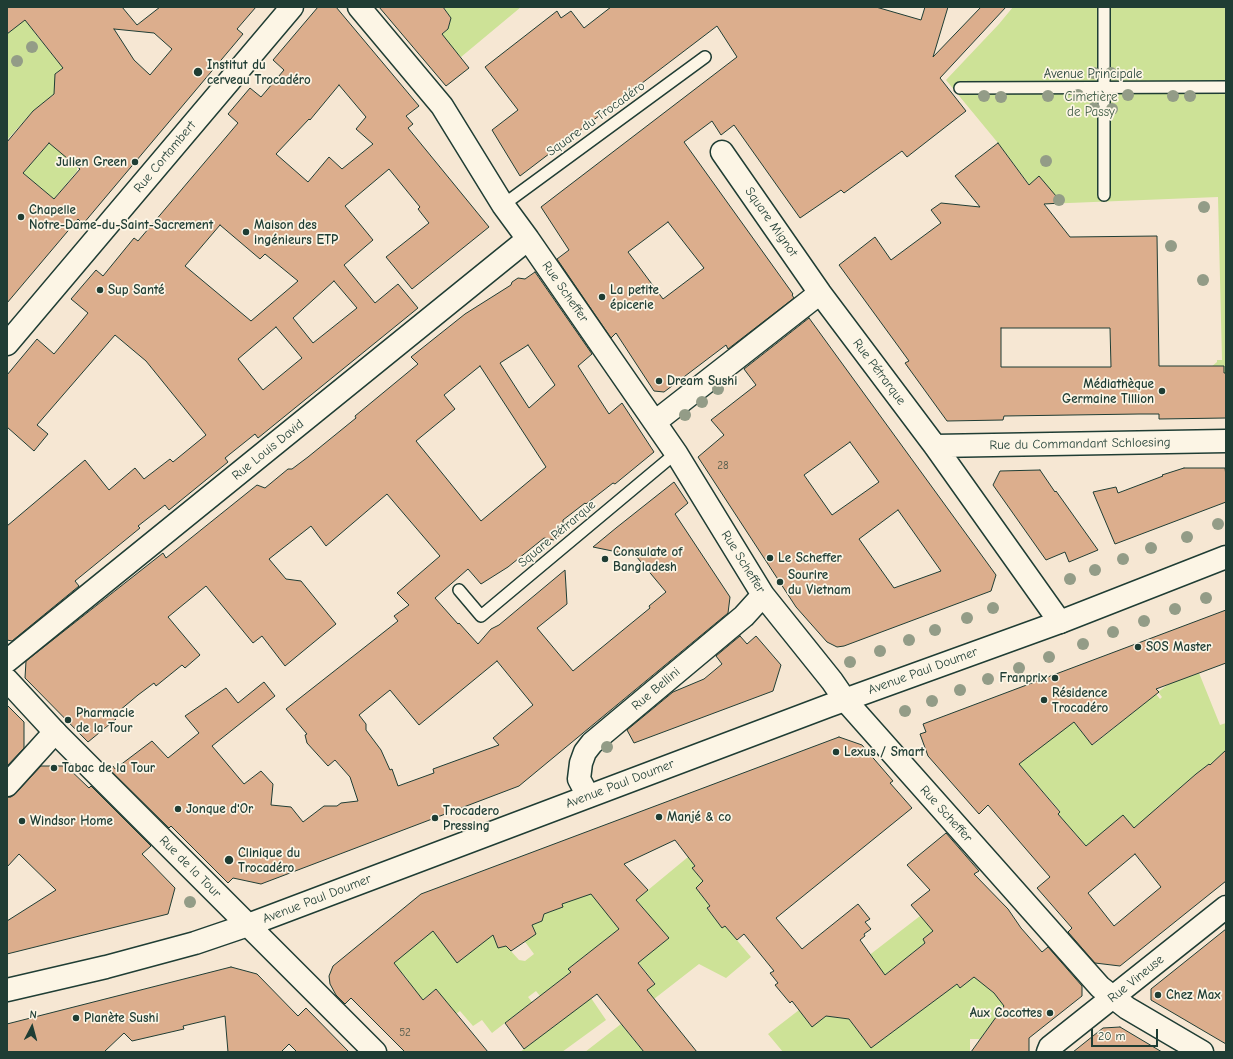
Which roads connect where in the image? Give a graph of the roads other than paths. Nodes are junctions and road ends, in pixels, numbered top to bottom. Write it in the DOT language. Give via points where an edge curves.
graph roads {
  1 [pos="292,7"];
  2 [pos="359,7"];
  3 [pos="1104,7"];
  4 [pos="705,57"];
  5 [pos="1226,87"];
  6 [pos="960,88"];
  7 [pos="1105,88"];
  8 [pos="722,152"];
  9 [pos="1104,195"];
  10 [pos="503,205"];
  11 [pos="528,239"];
  12 [pos="820,293"];
  13 [pos="7,344"];
  14 [pos="655,422"];
  15 [pos="1226,441"];
  16 [pos="935,446"];
  17 [pos="676,453"];
  18 [pos="1226,557"];
  19 [pos="459,590"];
  20 [pos="763,595"];
  21 [pos="1060,622"];
  22 [pos="7,661"];
  23 [pos="7,680"];
  24 [pos="844,700"];
  25 [pos="55,732"];
  26 [pos="7,785"];
  27 [pos="588,796"];
  28 [pos="1226,907"];
  29 [pos="248,925"];
  30 [pos="7,990"];
  31 [pos="1113,997"];
  32 [pos="375,1052"];
  33 [pos="1048,1052"];
  34 [pos="1202,1052"];
  1 -- 13 [label="street, Rue Cortambert"];
  2 -- 10 [label="street, Rue Scheffer" via="442,106"];
  3 -- 7 [label="lane"];
  4 -- 10 [label="lane, Square du Trocadéro"];
  5 -- 7 [label="lane, Avenue Principale"];
  6 -- 7 [label="lane, Avenue Principale"];
  7 -- 9 [label="lane"];
  8 -- 12 [label="street, Square Mignot"];
  10 -- 11 [label="street, Rue Scheffer"];
  11 -- 14 [label="street, Rue Scheffer"];
  11 -- 22 [label="street, Rue Louis David"];
  12 -- 14 [label="street"];
  12 -- 16 [label="street, Rue Pétrarque"];
  14 -- 17 [label="street, Rue Scheffer"];
  15 -- 16 [label="street, Rue du Commandant Schloesing"];
  16 -- 21 [label="street, Rue Pétrarque"];
  17 -- 19 [label="lane, Square Pétrarque" via="481,616"];
  17 -- 20 [label="street, Rue Scheffer"];
  18 -- 21 [label="street, Avenue Paul Doumer"];
  20 -- 24 [label="street, Rue Scheffer" via="832,681"];
  20 -- 27 [label="street, Rue Bellini" via="744,616 592,743 580,763 579,779"];
  21 -- 24 [label="street, Avenue Paul Doumer"];
  23 -- 25 [label="street, Rue de la Tour"];
  24 -- 27 [label="street, Avenue Paul Doumer"];
  24 -- 31 [label="street, Rue Scheffer" via="1100,987"];
  25 -- 26 [label="street"];
  25 -- 29 [label="street, Rue de la Tour"];
  27 -- 29 [label="street, Avenue Paul Doumer"];
  28 -- 31 [label="street, Rue Vineuse"];
  29 -- 30 [label="street, Avenue Paul Doumer" via="195,943"];
  29 -- 32 [label="street, Rue de la Tour"];
  31 -- 33 [label="street, Rue Vineuse" via="1050,1047"];
  31 -- 34 [label="street, Rue Scheffer"];
}
